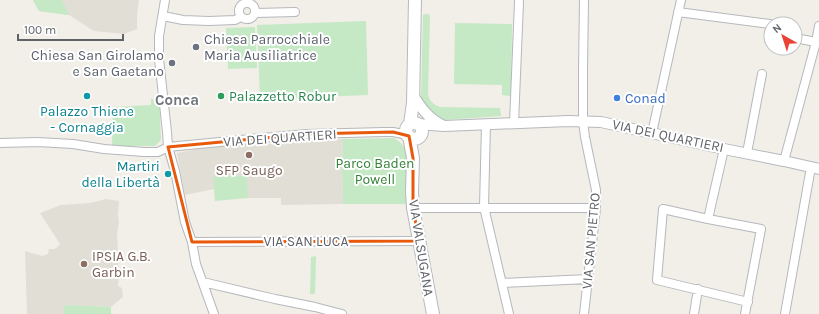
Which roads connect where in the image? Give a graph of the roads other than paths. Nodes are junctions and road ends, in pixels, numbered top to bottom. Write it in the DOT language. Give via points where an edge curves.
graph roads {
  1 [pos="165,0"];
  2 [pos="415,0"];
  3 [pos="584,0"];
  4 [pos="680,0"];
  5 [pos="247,2"];
  6 [pos="519,2"];
  7 [pos="296,12"];
  8 [pos="678,12"];
  9 [pos="256,13"];
  10 [pos="163,16"];
  11 [pos="241,17"];
  12 [pos="763,23"];
  13 [pos="819,26"];
  14 [pos="803,40"];
  15 [pos="816,42"];
  16 [pos="762,74"];
  17 [pos="413,99"];
  18 [pos="583,121"];
  19 [pos="514,123"];
  20 [pos="486,124"];
  21 [pos="441,126"];
  22 [pos="414,130"];
  23 [pos="652,133"];
  24 [pos="0,143"];
  25 [pos="168,147"];
  26 [pos="724,149"];
  27 [pos="746,154"];
  28 [pos="784,161"];
  29 [pos="815,168"];
  30 [pos="484,207"];
  31 [pos="413,208"];
  32 [pos="596,208"];
  33 [pos="708,219"];
  34 [pos="419,241"];
  35 [pos="192,242"];
  36 [pos="588,279"];
  37 [pos="203,282"];
  38 [pos="502,283"];
  39 [pos="698,289"];
  40 [pos="748,302"];
  41 [pos="214,314"];
  42 [pos="342,314"];
  43 [pos="433,314"];
  44 [pos="508,314"];
  45 [pos="584,314"];
  46 [pos="694,314"];
  47 [pos="745,314"];
  48 [pos="785,314"];
  1 -- 10 [label="street"];
  2 -- 17 [label="main road, VIA VALSUGANA"];
  3 -- 18 [label="street, VIA SAN PIETRO"];
  4 -- 8 [label="street"];
  5 -- 9 [label="street" via="254,6"];
  5 -- 11 [label="street" via="239,9"];
  6 -- 19 [label="street"];
  7 -- 9 [label="street"];
  8 -- 12 [label="street"];
  8 -- 23 [label="street"];
  9 -- 11 [label="street" via="250,20"];
  10 -- 11 [label="street" via="209,21 235,20"];
  10 -- 25 [label="street" via="159,36 159,59"];
  13 -- 15 [label="street"];
  14 -- 15 [label="street"];
  15 -- 28 [label="street"];
  16 -- 27 [label="street"];
  17 -- 21 [label="street"];
  17 -- 22 [label="main road, VIA VALSUGANA"];
  18 -- 19 [label="street, VIA DEI QUARTIERI"];
  18 -- 23 [label="street, VIA DEI QUARTIERI" via="601,122"];
  18 -- 32 [label="street, VIA SAN PIETRO" via="596,190"];
  19 -- 20 [label="street, VIA DEI QUARTIERI"];
  20 -- 21 [label="street, VIA DEI QUARTIERI"];
  20 -- 30 [label="street"];
  21 -- 22 [label="street, VIA DEI QUARTIERI"];
  22 -- 25 [label="street, VIA DEI QUARTIERI" via="307,134"];
  22 -- 31 [label="main road, VIA VALSUGANA"];
  23 -- 26 [label="street, VIA DEI QUARTIERI"];
  24 -- 25 [label="street, VIA DEI QUARTIERI" via="73,144 144,152 158,152"];
  25 -- 35 [label="street"];
  26 -- 27 [label="street, VIA DEI QUARTIERI"];
  26 -- 33 [label="street"];
  27 -- 28 [label="street, VIA DEI QUARTIERI"];
  28 -- 29 [label="street, VIA DEI QUARTIERI"];
  29 -- 48 [label="street"];
  30 -- 31 [label="street"];
  30 -- 32 [label="street"];
  30 -- 38 [label="street"];
  31 -- 34 [label="main road, VIA VALSUGANA"];
  32 -- 36 [label="street, VIA SAN PIETRO"];
  33 -- 39 [label="street" via="663,209 657,280"];
  33 -- 40 [label="street" via="761,229"];
  34 -- 35 [label="street, VIA SAN LUCA"];
  34 -- 43 [label="main road, VIA VALSUGANA"];
  35 -- 37 [label="street"];
  36 -- 38 [label="street"];
  36 -- 45 [label="street, VIA SAN PIETRO"];
  37 -- 41 [label="street"];
  37 -- 42 [label="street"];
  38 -- 44 [label="street"];
  39 -- 40 [label="street"];
  39 -- 46 [label="street"];
  40 -- 47 [label="street"];
}
